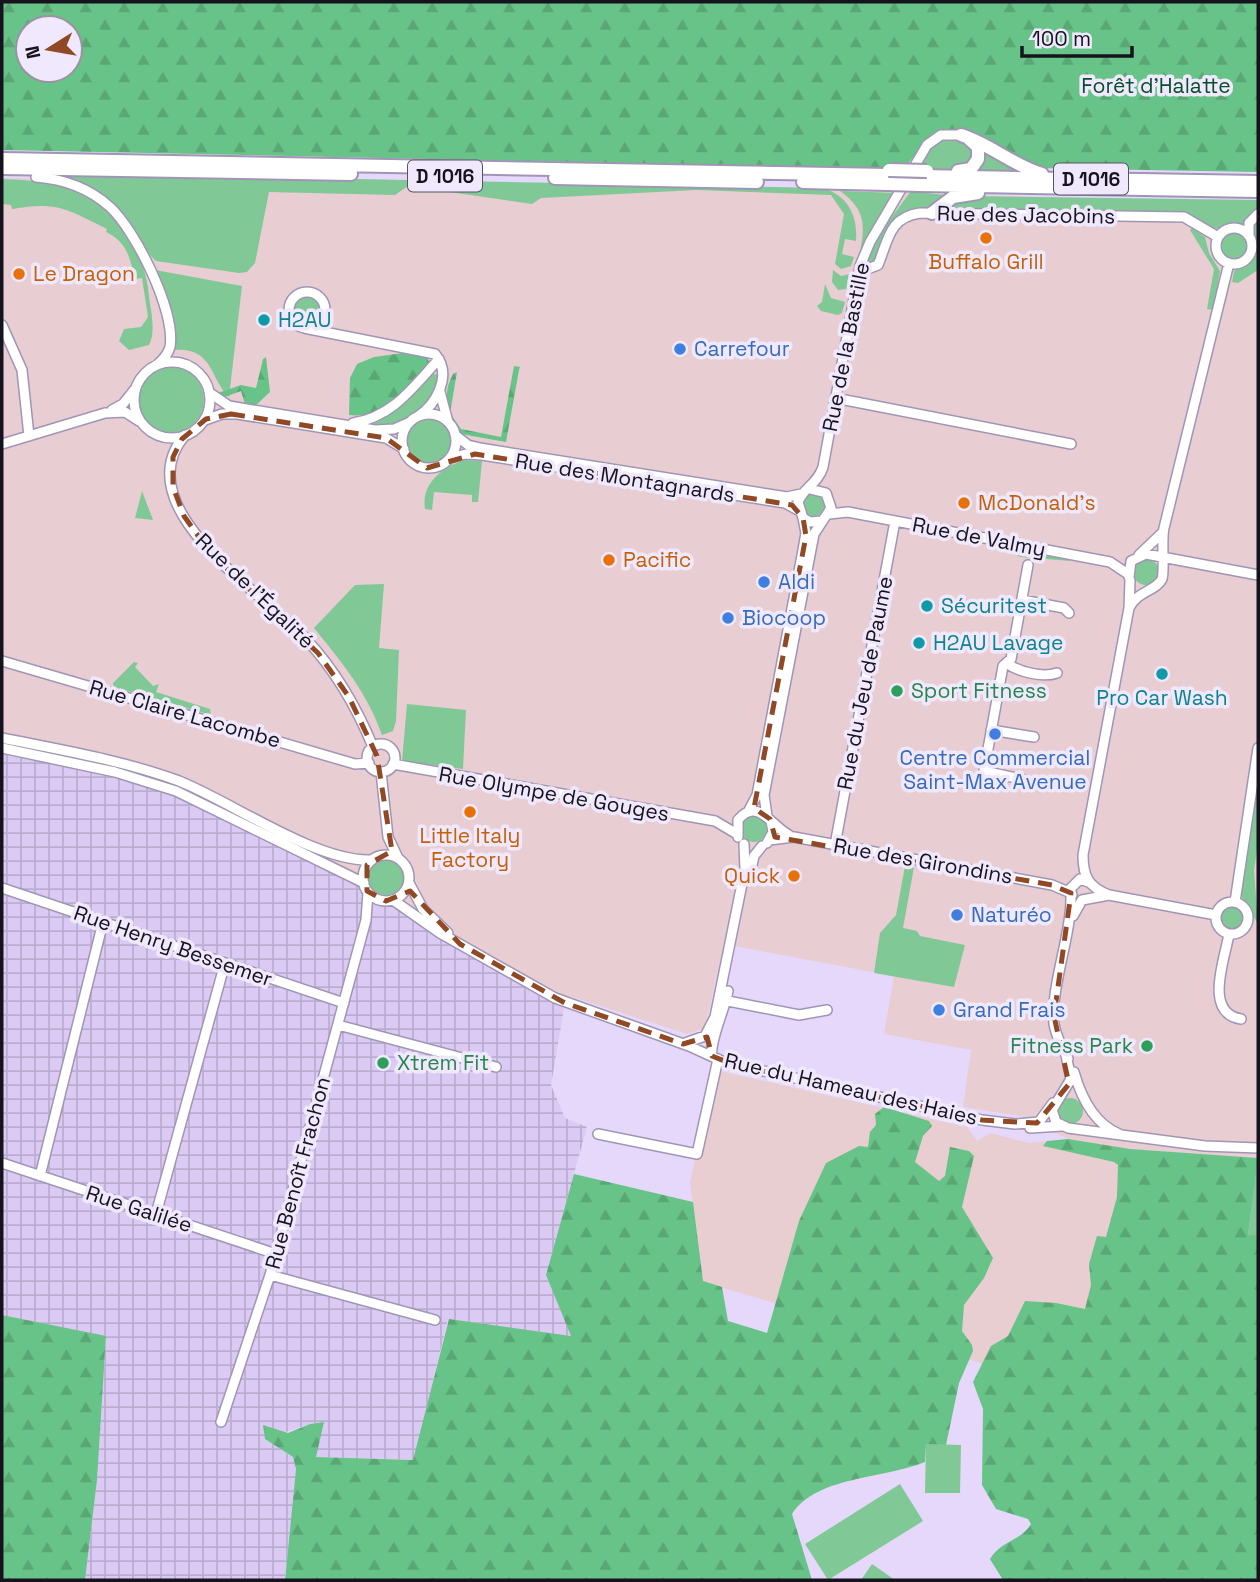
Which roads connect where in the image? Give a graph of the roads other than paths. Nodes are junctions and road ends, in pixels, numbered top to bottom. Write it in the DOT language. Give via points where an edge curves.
graph roads {
  1 [pos="961,135"];
  2 [pos="2,159"];
  3 [pos="2,168"];
  4 [pos="2,175"];
  5 [pos="889,176"];
  6 [pos="37,177"];
  7 [pos="923,177"];
  8 [pos="1057,179"];
  9 [pos="1258,182"];
  10 [pos="1033,187"];
  11 [pos="1258,191"];
  12 [pos="932,213"];
  13 [pos="1258,214"];
  14 [pos="1249,235"];
  15 [pos="1218,237"];
  16 [pos="1229,263"];
  17 [pos="860,266"];
  18 [pos="325,313"];
  19 [pos="2,325"];
  20 [pos="304,328"];
  21 [pos="341,335"];
  22 [pos="439,359"];
  23 [pos="158,364"];
  24 [pos="440,387"];
  25 [pos="136,388"];
  26 [pos="209,391"];
  27 [pos="835,398"];
  28 [pos="105,413"];
  29 [pos="413,420"];
  30 [pos="203,421"];
  31 [pos="448,422"];
  32 [pos="143,424"];
  33 [pos="347,425"];
  34 [pos="157,434"];
  35 [pos="185,435"];
  36 [pos="455,435"];
  37 [pos="29,436"];
  38 [pos="2,444"];
  39 [pos="1071,444"];
  40 [pos="404,449"];
  41 [pos="450,458"];
  42 [pos="172,466"];
  43 [pos="823,467"];
  44 [pos="806,492"];
  45 [pos="828,497"];
  46 [pos="848,512"];
  47 [pos="801,514"];
  48 [pos="825,517"];
  49 [pos="895,521"];
  50 [pos="1164,528"];
  51 [pos="1137,556"];
  52 [pos="1110,562"];
  53 [pos="1187,562"];
  54 [pos="1160,563"];
  55 [pos="1028,565"];
  56 [pos="1258,575"];
  57 [pos="1129,577"];
  58 [pos="1148,589"];
  59 [pos="1022,600"];
  60 [pos="1129,608"];
  61 [pos="1069,613"];
  62 [pos="2,661"];
  63 [pos="1004,665"];
  64 [pos="1057,673"];
  65 [pos="992,730"];
  66 [pos="1034,737"];
  67 [pos="2,738"];
  68 [pos="373,747"];
  69 [pos="2,748"];
  70 [pos="1258,748"];
  71 [pos="369,763"];
  72 [pos="393,764"];
  73 [pos="380,772"];
  74 [pos="1026,780"];
  75 [pos="744,814"];
  76 [pos="769,818"];
  77 [pos="715,821"];
  78 [pos="387,831"];
  79 [pos="737,834"];
  80 [pos="794,837"];
  81 [pos="765,843"];
  82 [pos="744,844"];
  83 [pos="835,845"];
  84 [pos="1083,855"];
  85 [pos="374,858"];
  86 [pos="398,858"];
  87 [pos="409,883"];
  88 [pos="1089,883"];
  89 [pos="365,887"];
  90 [pos="2,888"];
  91 [pos="1072,888"];
  92 [pos="1108,895"];
  93 [pos="1085,899"];
  94 [pos="388,901"];
  95 [pos="1235,902"];
  96 [pos="1216,915"];
  97 [pos="366,920"];
  98 [pos="103,922"];
  99 [pos="1070,923"];
  100 [pos="1247,924"];
  101 [pos="1258,928"];
  102 [pos="1229,934"];
  103 [pos="460,944"];
  104 [pos="225,963"];
  105 [pos="724,998"];
  106 [pos="344,1003"];
  107 [pos="827,1010"];
  108 [pos="1241,1020"];
  109 [pos="338,1025"];
  110 [pos="683,1044"];
  111 [pos="1066,1055"];
  112 [pos="715,1058"];
  113 [pos="496,1067"];
  114 [pos="1063,1094"];
  115 [pos="1082,1096"];
  116 [pos="1053,1103"];
  117 [pos="1088,1107"];
  118 [pos="1015,1124"];
  119 [pos="1067,1127"];
  120 [pos="598,1133"];
  121 [pos="1130,1138"];
  122 [pos="1256,1147"];
  123 [pos="2,1163"];
  124 [pos="40,1176"];
  125 [pos="156,1214"];
  126 [pos="276,1254"];
  127 [pos="270,1275"];
  128 [pos="435,1321"];
  129 [pos="221,1422"];
  1 -- 7 [label="highway" via="978,147 975,164 965,171"];
  1 -- 8 [label="highway" via="1018,166"];
  1 -- 17 [label="street, Rue de la Bastille" via="945,134 929,142"];
  2 -- 5 [label="highway, D 1016"];
  3 -- 5 [label="highway, D 1016"];
  4 -- 6 [label="highway"];
  5 -- 7 [label="highway, D 1016, bridge"];
  6 -- 23 [label="street" via="93,194 130,230 150,269 167,323 170,348"];
  7 -- 8 [label="highway, D 1016"];
  7 -- 10 [label="highway, D 1016"];
  8 -- 9 [label="highway, D 1016"];
  10 -- 11 [label="highway, D 1016"];
  10 -- 12 [label="highway" via="960,195"];
  12 -- 15 [label="street, Rue des Jacobins" via="1187,218"];
  12 -- 17 [label="street, Rue des Jacobins" via="913,214 899,222 887,235 878,265"];
  13 -- 14 [label="street" via="1249,223"];
  14 -- 15 [label="street" via="1233,228"];
  14 -- 16 [label="street" via="1249,255 1241,262"];
  15 -- 16 [label="street" via="1217,253"];
  16 -- 50 [label="street"];
  17 -- 27 [label="street, Rue de la Bastille"];
  18 -- 20 [label="street" via="317,326"];
  18 -- 20 [label="street" via="318,295 307,292 297,296 289,313 294,323"];
  18 -- 21 [label="street" via="330,327"];
  19 -- 37 [label="street" via="22,370"];
  20 -- 21 [label="street"];
  21 -- 22 [label="street" via="430,351"];
  22 -- 24 [label="street" via="443,369"];
  22 -- 33 [label="street" via="389,411"];
  23 -- 25 [label="street" via="144,373"];
  23 -- 26 [label="street" via="190,366"];
  24 -- 29 [label="street" via="434,403"];
  24 -- 31 [label="street"];
  25 -- 28 [label="street" via="123,404"];
  25 -- 32 [label="street" via="135,408"];
  26 -- 30 [label="street"];
  26 -- 33 [label="street" via="229,406"];
  27 -- 39 [label="street"];
  27 -- 43 [label="street, Rue de la Bastille"];
  28 -- 32 [label="street" via="125,412"];
  28 -- 37 [label="street"];
  29 -- 31 [label="street" via="431,414"];
  29 -- 33 [label="street" via="386,431"];
  29 -- 40 [label="street" via="403,435"];
  30 -- 35 [label="street"];
  30 -- 40 [label="street" via="237,414 386,438"];
  31 -- 36 [label="street"];
  32 -- 34 [label="street"];
  34 -- 35 [label="street"];
  34 -- 42 [label="street, Rue de l'Égalité"];
  35 -- 42 [label="street"];
  36 -- 41 [label="street"];
  36 -- 44 [label="street, Rue des Montagnards" via="480,448 787,497"];
  37 -- 38 [label="street"];
  40 -- 41 [label="street" via="411,461 424,467 438,466"];
  41 -- 47 [label="street, Rue des Montagnards" via="482,455 785,503"];
  42 -- 68 [label="street, Rue de l'Égalité" via="176,497 200,541 318,653 349,697"];
  43 -- 44 [label="street, Rue de la Bastille"];
  43 -- 45 [label="street, Rue de la Bastille"];
  44 -- 45 [label="street, Rue des Montagnards"];
  44 -- 47 [label="street, Rue de la Bastille"];
  45 -- 46 [label="street, Rue de Valmy"];
  45 -- 48 [label="street, Rue de la Bastille"];
  46 -- 48 [label="street, Rue de Valmy"];
  46 -- 49 [label="street, Rue de Valmy"];
  47 -- 48 [label="street, Rue des Montagnards" via="810,522"];
  47 -- 75 [label="street, Rue de la Bastille" via="806,531 756,799"];
  48 -- 76 [label="street, Rue de la Bastille" via="814,534 764,795"];
  49 -- 52 [label="street, Rue de Valmy"];
  49 -- 83 [label="street, Rue du Jeu de Paume"];
  50 -- 51 [label="street"];
  50 -- 54 [label="street"];
  51 -- 52 [label="street, Rue de Valmy"];
  51 -- 54 [label="street"];
  51 -- 57 [label="street"];
  52 -- 57 [label="street, Rue de Valmy"];
  53 -- 54 [label="street"];
  53 -- 54 [label="street"];
  53 -- 56 [label="street"];
  54 -- 58 [label="street" via="1157,584"];
  55 -- 59 [label="street"];
  57 -- 58 [label="street" via="1137,587"];
  57 -- 60 [label="street"];
  58 -- 60 [label="street"];
  59 -- 61 [label="street"];
  59 -- 63 [label="street" via="1011,659"];
  60 -- 84 [label="street"];
  62 -- 71 [label="street, Rue Claire Lacombe" via="355,764"];
  63 -- 64 [label="street" via="1049,676"];
  63 -- 65 [label="street"];
  65 -- 66 [label="street"];
  65 -- 74 [label="street" via="984,771"];
  67 -- 85 [label="street" via="151,771 213,795 312,846 347,857"];
  68 -- 71 [label="street"];
  68 -- 72 [label="street" via="390,747"];
  69 -- 89 [label="street" via="115,772 176,791"];
  70 -- 95 [label="street"];
  71 -- 73 [label="street"];
  72 -- 73 [label="street"];
  72 -- 77 [label="street, Rue Olympe de Gouges"];
  73 -- 78 [label="street"];
  75 -- 76 [label="street" via="759,811"];
  75 -- 77 [label="street, Rue Olympe de Gouges"];
  75 -- 79 [label="street"];
  76 -- 80 [label="street, Rue des Girondins"];
  76 -- 81 [label="street" via="773,832"];
  77 -- 79 [label="street, Rue Olympe de Gouges"];
  78 -- 85 [label="street" via="385,845"];
  78 -- 86 [label="street"];
  79 -- 82 [label="street"];
  80 -- 81 [label="street, Rue des Girondins"];
  80 -- 83 [label="street, Rue des Girondins"];
  81 -- 82 [label="street" via="751,848"];
  81 -- 105 [label="street" via="753,860"];
  82 -- 105 [label="street" via="746,864"];
  83 -- 91 [label="street, Rue des Girondins"];
  84 -- 88 [label="street"];
  84 -- 91 [label="street"];
  85 -- 86 [label="street"];
  85 -- 89 [label="street" via="364,872"];
  86 -- 87 [label="street" via="408,867"];
  87 -- 94 [label="street" via="404,893"];
  87 -- 103 [label="street, Rue du Hameau des Haies" via="426,913"];
  88 -- 91 [label="street, Rue des Girondins" via="1082,879"];
  88 -- 92 [label="street"];
  88 -- 93 [label="street"];
  89 -- 94 [label="street"];
  89 -- 97 [label="street, Rue Benoît Frachon"];
  90 -- 98 [label="street, Rue Henry Bessemer"];
  91 -- 93 [label="street"];
  91 -- 99 [label="street"];
  92 -- 93 [label="street"];
  92 -- 96 [label="street"];
  93 -- 99 [label="street"];
  94 -- 97 [label="street, Rue Benoît Frachon" via="373,909"];
  94 -- 103 [label="street, Rue du Hameau des Haies"];
  95 -- 96 [label="street" via="1222,905"];
  95 -- 100 [label="street" via="1247,911"];
  96 -- 102 [label="street" via="1219,927"];
  97 -- 106 [label="street, Rue Benoît Frachon"];
  98 -- 104 [label="street, Rue Henry Bessemer"];
  98 -- 124 [label="street"];
  99 -- 111 [label="street" via="1054,1016"];
  100 -- 101 [label="street"];
  100 -- 102 [label="street" via="1239,933"];
  102 -- 108 [label="street" via="1219,999 1227,1014"];
  103 -- 110 [label="street, Rue du Hameau des Haies" via="572,1006"];
  104 -- 106 [label="street, Rue Henry Bessemer"];
  104 -- 125 [label="street"];
  105 -- 107 [label="street" via="800,1016"];
  105 -- 110 [label="street" via="710,1030"];
  105 -- 112 [label="street" via="711,1042"];
  106 -- 109 [label="street, Rue Benoît Frachon"];
  109 -- 113 [label="street"];
  109 -- 126 [label="street, Rue Benoît Frachon"];
  110 -- 112 [label="street, Rue du Hameau des Haies"];
  111 -- 114 [label="street" via="1071,1079"];
  111 -- 115 [label="street"];
  112 -- 118 [label="street, Rue du Hameau des Haies" via="965,1117"];
  112 -- 120 [label="street" via="697,1154"];
  114 -- 115 [label="street"];
  114 -- 116 [label="street"];
  115 -- 117 [label="street"];
  116 -- 118 [label="street, Rue du Hameau des Haies" via="1039,1122"];
  116 -- 119 [label="street" via="1054,1118"];
  117 -- 119 [label="street" via="1085,1121"];
  117 -- 121 [label="street" via="1103,1125"];
  118 -- 119 [label="street, Rue du Hameau des Haies"];
  119 -- 121 [label="street, Rue du Hameau des Haies"];
  121 -- 122 [label="street, Rue du Hameau des Haies" via="1218,1148"];
  123 -- 124 [label="street, Rue Galilée"];
  124 -- 125 [label="street, Rue Galilée"];
  125 -- 126 [label="street, Rue Galilée"];
  126 -- 127 [label="street, Rue Benoît Frachon"];
  127 -- 128 [label="street"];
  127 -- 129 [label="street, Rue Benoît Frachon"];
}
